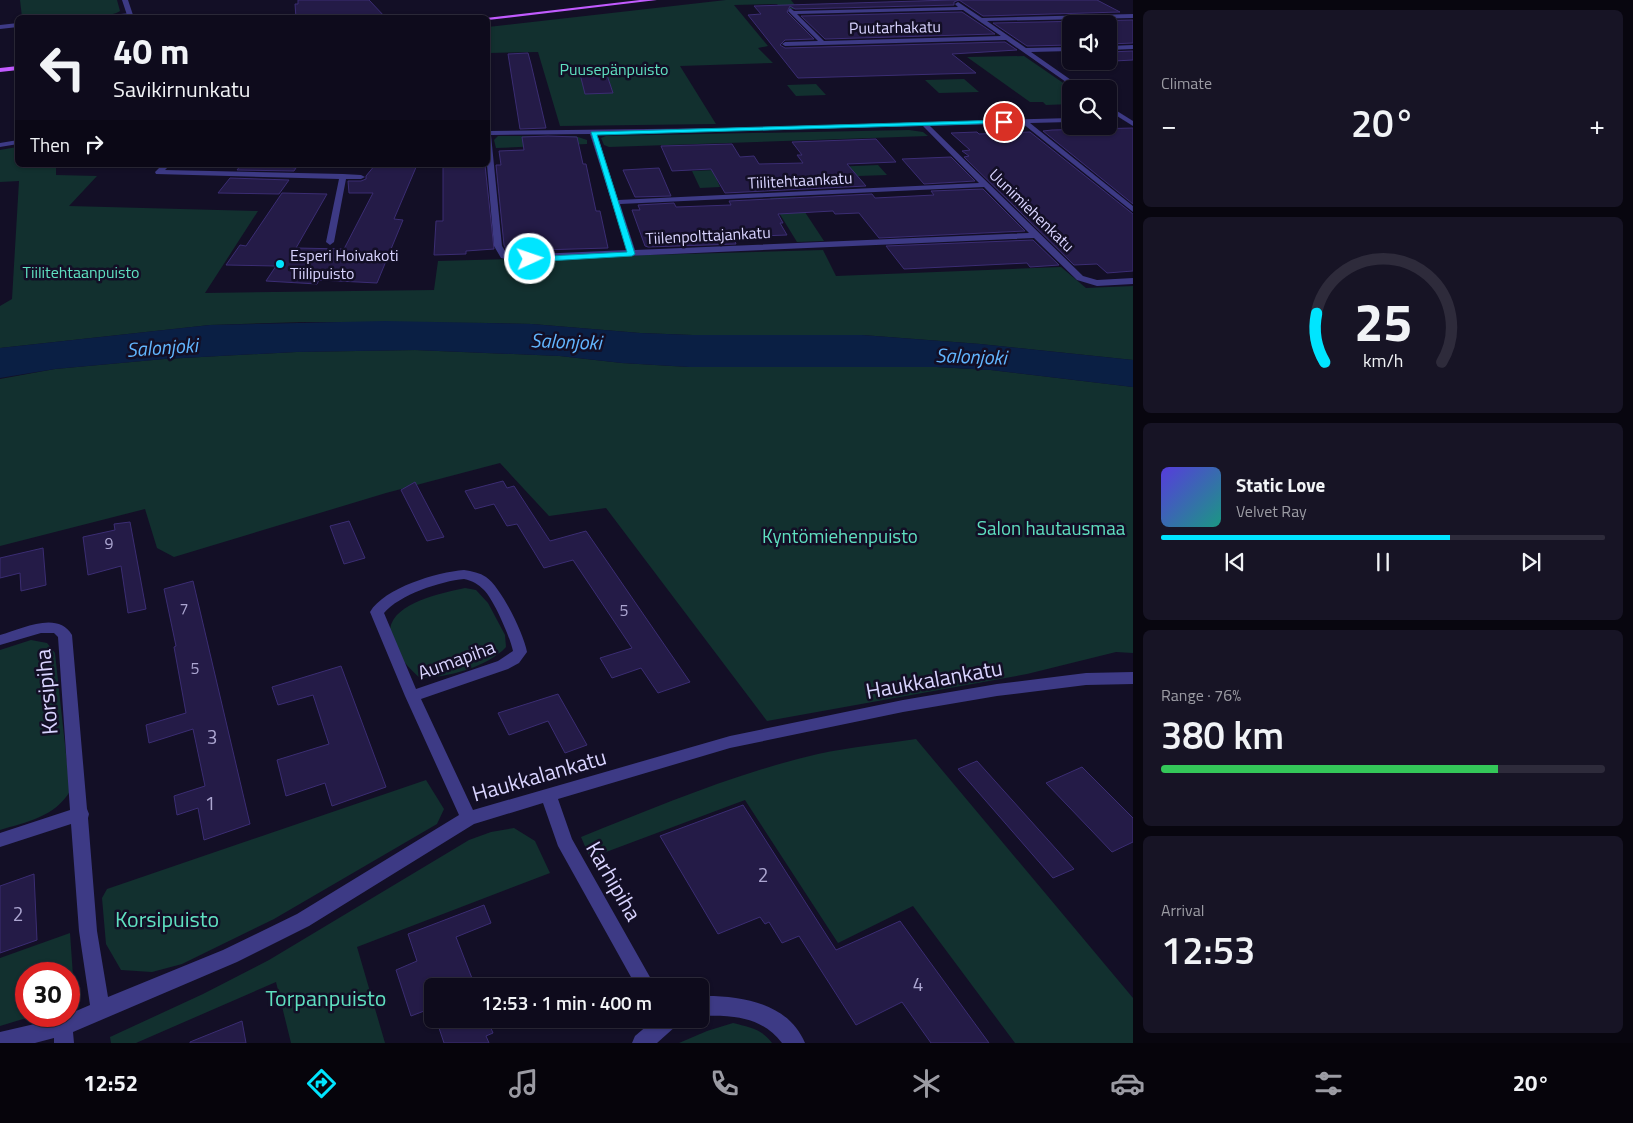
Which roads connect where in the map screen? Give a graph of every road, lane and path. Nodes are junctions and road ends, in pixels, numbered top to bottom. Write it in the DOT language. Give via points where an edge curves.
graph roads {
  1 [pos="125,0"];
  2 [pos="654,0"];
  3 [pos="952,0"];
  4 [pos="964,8"];
  5 [pos="130,15"];
  6 [pos="1133,16"];
  7 [pos="490,18"];
  8 [pos="982,20"];
  9 [pos="15,25"];
  10 [pos="0,27"];
  11 [pos="1006,38"];
  12 [pos="822,42"];
  13 [pos="784,44"];
  14 [pos="1133,47"];
  15 [pos="1117,48"];
  16 [pos="1062,49"];
  17 [pos="1025,50"];
  18 [pos="15,68"];
  19 [pos="0,70"];
  20 [pos="1069,80"];
  21 [pos="1117,113"];
  22 [pos="1117,118"];
  23 [pos="1124,118"];
  24 [pos="1133,118"];
  25 [pos="1062,120"];
  26 [pos="1024,122"];
  27 [pos="1133,124"];
  28 [pos="925,125"];
  29 [pos="593,133"];
  30 [pos="490,134"];
  31 [pos="15,142"];
  32 [pos="0,145"];
  33 [pos="490,156"];
  34 [pos="164,167"];
  35 [pos="343,176"];
  36 [pos="361,177"];
  37 [pos="986,185"];
  38 [pos="616,202"];
  39 [pos="1133,210"];
  40 [pos="1037,235"];
  41 [pos="330,242"];
  42 [pos="632,254"];
  43 [pos="1133,281"];
  44 [pos="0,640"];
  45 [pos="1133,678"];
  46 [pos="412,696"];
  47 [pos="549,795"];
  48 [pos="81,814"];
  49 [pos="469,818"];
  50 [pos="0,840"];
  51 [pos="641,978"];
  52 [pos="709,1006"];
  53 [pos="101,1011"];
  54 [pos="657,1028"];
  55 [pos="64,1035"];
  56 [pos="0,1042"];
  57 [pos="642,1043"];
  58 [pos="795,1043"];
  1 -- 5 [label="street"];
  2 -- 7 [label="main road"];
  3 -- 4 [label="street"];
  4 -- 8 [label="street"];
  4 -- 12 [label="street" via="792,12"];
  6 -- 8 [label="street"];
  8 -- 11 [label="street"];
  9 -- 10 [label="street"];
  11 -- 12 [label="street, Puutarhakatu"];
  11 -- 17 [label="street"];
  12 -- 13 [label="street, Puutarhakatu"];
  14 -- 15 [label="street"];
  16 -- 17 [label="street"];
  17 -- 20 [label="street"];
  18 -- 19 [label="main road"];
  21 -- 23 [label="street"];
  22 -- 23 [label="street"];
  23 -- 24 [label="street"];
  23 -- 27 [label="street"];
  25 -- 26 [label="street"];
  26 -- 28 [label="street"];
  26 -- 39 [label="street"];
  28 -- 29 [label="street"];
  28 -- 37 [label="street, Uunimiehenkatu"];
  29 -- 30 [label="street"];
  29 -- 38 [label="street"];
  31 -- 32 [label="street"];
  33 -- 42 [label="street, Tiilenpolttajankatu" via="498,246 504,256 530,259"];
  34 -- 35 [label="street" via="159,172"];
  35 -- 36 [label="street"];
  35 -- 41 [label="street"];
  37 -- 38 [label="street, Tiilitehtaankatu"];
  37 -- 40 [label="street, Uunimiehenkatu"];
  38 -- 42 [label="street"];
  40 -- 42 [label="street, Tiilenpolttajankatu"];
  40 -- 43 [label="street, Uunimiehenkatu" via="1080,278 1097,283"];
  44 -- 48 [label="street, Korsipiha" via="41,628 57,628 66,635"];
  45 -- 47 [label="street, Haukkalankatu" via="1044,684 903,706 730,742"];
  46 -- 46 [label="street, Aumapiha" via="377,612 384,602 446,576 466,574 479,578 490,587 518,640 520,652 503,665"];
  46 -- 49 [label="street, Aumapiha"];
  47 -- 49 [label="street, Haukkalankatu"];
  47 -- 51 [label="street, Karhipiha" via="564,841"];
  48 -- 50 [label="street"];
  48 -- 53 [label="street, Korsipiha" via="88,931"];
  49 -- 53 [label="street, Haukkalankatu" via="303,920 230,956"];
  52 -- 58 [label="street" via="759,1012 772,1018"];
  53 -- 55 [label="street, Haukkalankatu"];
  54 -- 57 [label="street"];
  55 -- 56 [label="street, Haukkalankatu"];
}
